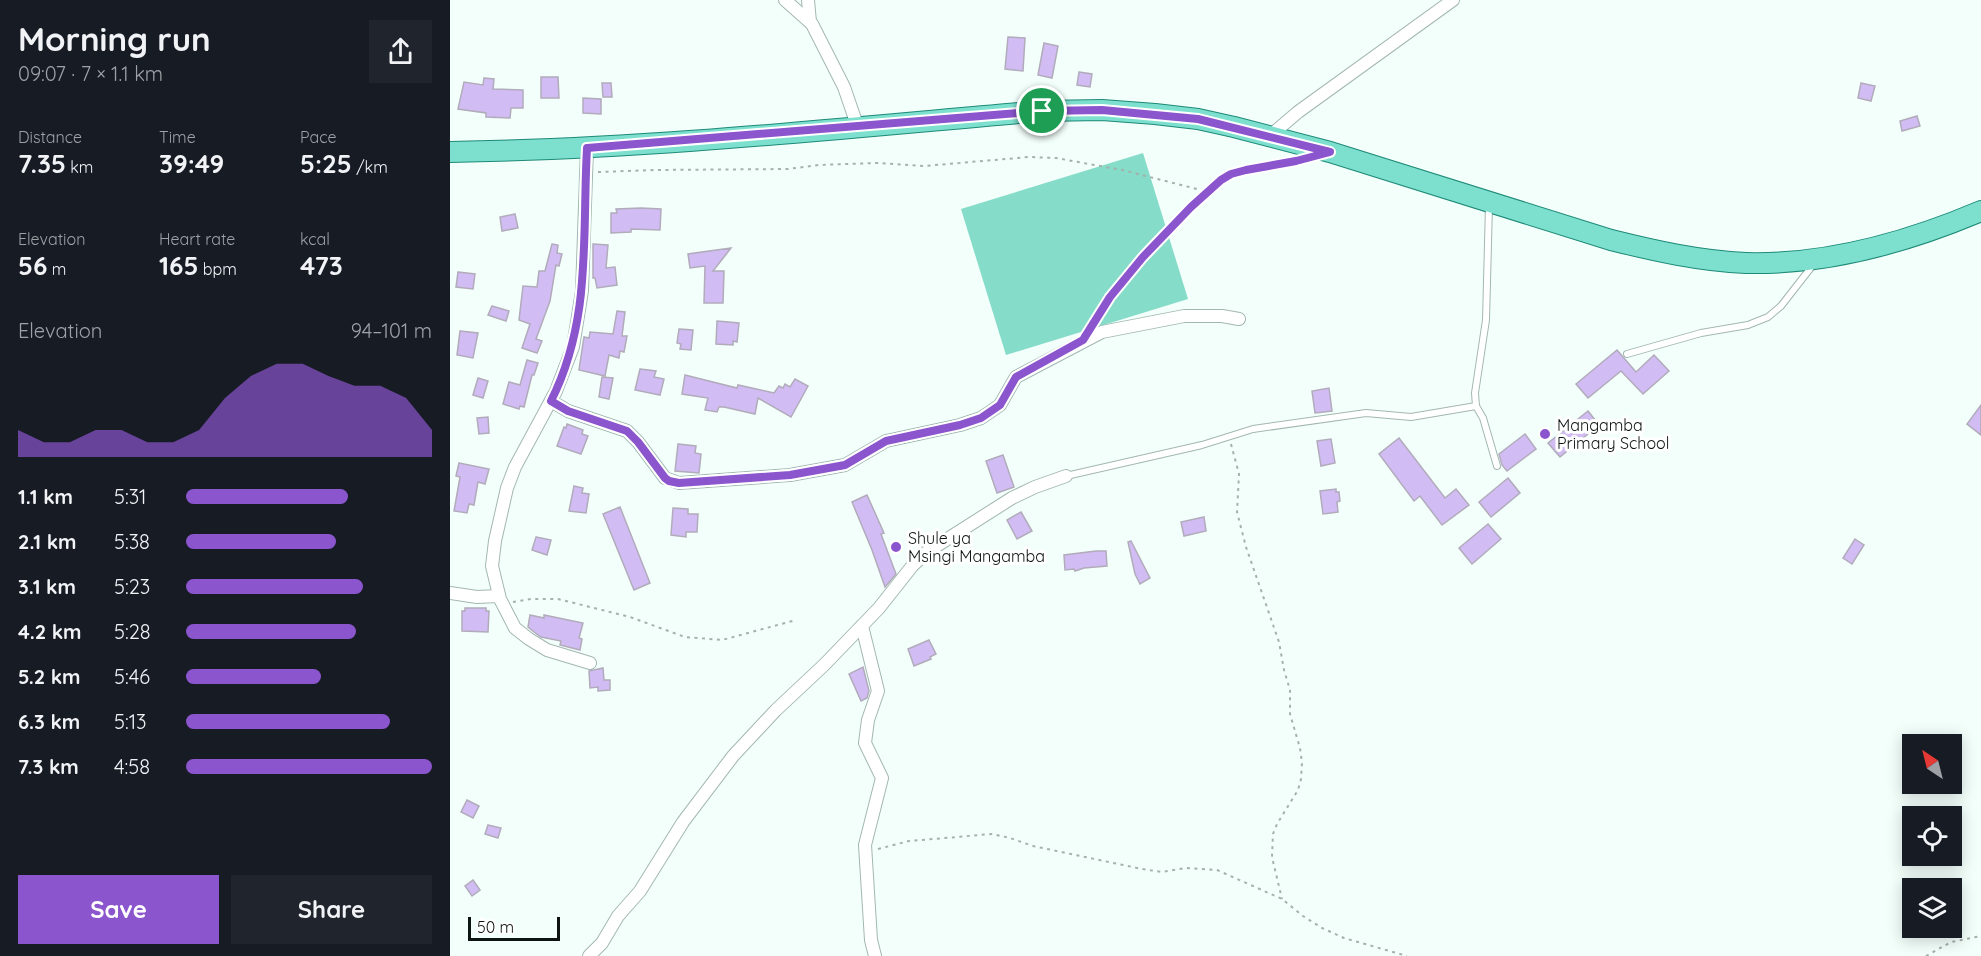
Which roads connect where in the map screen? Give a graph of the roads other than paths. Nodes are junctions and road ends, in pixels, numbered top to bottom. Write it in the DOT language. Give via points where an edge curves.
graph roads {
  1 [pos="784,0"];
  2 [pos="808,0"];
  3 [pos="1453,0"];
  4 [pos="810,22"];
  5 [pos="860,126"];
  6 [pos="1270,136"];
  7 [pos="587,148"];
  8 [pos="450,152"];
  9 [pos="1330,152"];
  10 [pos="1489,202"];
  11 [pos="1981,211"];
  12 [pos="1818,258"];
  13 [pos="1239,319"];
  14 [pos="1083,340"];
  15 [pos="1627,354"];
  16 [pos="551,401"];
  17 [pos="1476,406"];
  18 [pos="1497,466"];
  19 [pos="1066,476"];
  20 [pos="450,593"];
  21 [pos="500,600"];
  22 [pos="862,626"];
  23 [pos="590,663"];
  24 [pos="589,956"];
  25 [pos="875,956"];
  1 -- 4 [label="street"];
  2 -- 4 [label="street"];
  3 -- 6 [label="street"];
  4 -- 5 [label="street"];
  5 -- 6 [label="main road" via="1102,110 1198,119"];
  5 -- 7 [label="main road"];
  6 -- 9 [label="main road"];
  7 -- 8 [label="main road"];
  7 -- 16 [label="street" via="579,316 573,347"];
  9 -- 10 [label="main road"];
  9 -- 14 [label="lane" via="1231,174 1143,257 1110,297"];
  10 -- 12 [label="main road" via="1657,252 1744,263"];
  10 -- 17 [label="lane" via="1486,320"];
  11 -- 12 [label="main road" via="1913,237"];
  12 -- 15 [label="lane" via="1786,300 1768,316 1748,325 1701,333"];
  13 -- 14 [label="street" via="1222,315 1184,316 1102,332"];
  14 -- 16 [label="street" via="1016,377 1000,405 981,418 886,441 845,465 790,475 669,481 627,431 568,411"];
  16 -- 21 [label="street" via="515,467 503,504 492,554"];
  17 -- 18 [label="lane"];
  17 -- 19 [label="lane" via="1411,417 1366,413 1253,429 1202,445"];
  19 -- 22 [label="street" via="1012,498 927,552"];
  20 -- 21 [label="street"];
  21 -- 23 [label="street" via="515,628 529,639 547,650"];
  22 -- 24 [label="street" via="733,756 683,822 640,891"];
  22 -- 25 [label="street" via="878,692 867,720 865,743 882,778 865,853"];
}
